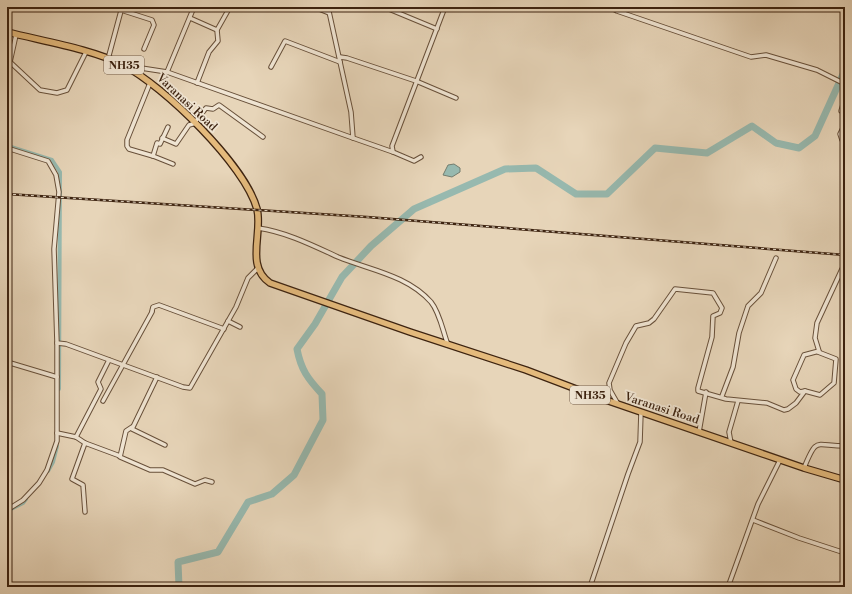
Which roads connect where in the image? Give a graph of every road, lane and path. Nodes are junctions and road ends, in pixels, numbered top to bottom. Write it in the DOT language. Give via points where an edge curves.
graph roads {
  1 [pos="194,7"];
  2 [pos="230,7"];
  3 [pos="314,7"];
  4 [pos="328,7"];
  5 [pos="384,7"];
  6 [pos="445,7"];
  7 [pos="610,7"];
  8 [pos="122,8"];
  9 [pos="329,13"];
  10 [pos="190,18"];
  11 [pos="437,29"];
  12 [pos="217,30"];
  13 [pos="7,32"];
  14 [pos="16,34"];
  15 [pos="144,49"];
  16 [pos="86,52"];
  17 [pos="108,59"];
  18 [pos="340,60"];
  19 [pos="271,67"];
  20 [pos="132,70"];
  21 [pos="167,72"];
  22 [pos="416,81"];
  23 [pos="150,83"];
  24 [pos="197,83"];
  25 [pos="845,84"];
  26 [pos="456,98"];
  27 [pos="845,98"];
  28 [pos="845,113"];
  29 [pos="196,122"];
  30 [pos="845,124"];
  31 [pos="168,127"];
  32 [pos="263,137"];
  33 [pos="162,138"];
  34 [pos="353,138"];
  35 [pos="845,142"];
  36 [pos="7,148"];
  37 [pos="393,152"];
  38 [pos="153,156"];
  39 [pos="421,157"];
  40 [pos="173,164"];
  41 [pos="258,228"];
  42 [pos="776,258"];
  43 [pos="258,268"];
  44 [pos="842,269"];
  45 [pos="228,321"];
  46 [pos="240,327"];
  47 [pos="224,329"];
  48 [pos="60,343"];
  49 [pos="448,345"];
  50 [pos="818,352"];
  51 [pos="109,360"];
  52 [pos="7,362"];
  53 [pos="124,365"];
  54 [pos="57,377"];
  55 [pos="157,377"];
  56 [pos="805,391"];
  57 [pos="706,392"];
  58 [pos="722,396"];
  59 [pos="103,401"];
  60 [pos="738,401"];
  61 [pos="619,405"];
  62 [pos="641,412"];
  63 [pos="132,427"];
  64 [pos="699,432"];
  65 [pos="59,433"];
  66 [pos="76,437"];
  67 [pos="85,443"];
  68 [pos="731,443"];
  69 [pos="166,445"];
  70 [pos="845,446"];
  71 [pos="120,456"];
  72 [pos="780,460"];
  73 [pos="804,468"];
  74 [pos="845,480"];
  75 [pos="212,482"];
  76 [pos="7,510"];
  77 [pos="85,512"];
  78 [pos="753,520"];
  79 [pos="845,553"];
  80 [pos="590,587"];
  81 [pos="728,587"];
  1 -- 10 [label="street"];
  2 -- 12 [label="street"];
  3 -- 9 [label="street"];
  4 -- 9 [label="street"];
  5 -- 11 [label="street"];
  6 -- 11 [label="street"];
  7 -- 25 [label="street" via="751,57 766,55 829,75"];
  8 -- 15 [label="street" via="152,20 154,25"];
  8 -- 17 [label="street"];
  9 -- 18 [label="street"];
  10 -- 12 [label="street"];
  10 -- 21 [label="street"];
  11 -- 22 [label="street"];
  12 -- 24 [label="street" via="218,41 209,52"];
  13 -- 14 [label="highway, Varanasi Road / NH35"];
  14 -- 16 [label="highway, Varanasi Road / NH35"];
  14 -- 16 [label="street" via="10,62 40,90 57,93 67,90"];
  16 -- 17 [label="highway, Varanasi Road / NH35"];
  17 -- 20 [label="highway, Varanasi Road / NH35"];
  18 -- 19 [label="street" via="285,41"];
  18 -- 22 [label="street"];
  18 -- 34 [label="street" via="351,112"];
  20 -- 21 [label="street" via="141,68"];
  20 -- 23 [label="highway, Varanasi Road / NH35"];
  21 -- 24 [label="street"];
  22 -- 26 [label="street"];
  22 -- 37 [label="street" via="392,146"];
  23 -- 29 [label="highway, Varanasi Road / NH35"];
  23 -- 38 [label="street" via="126,143 129,149"];
  24 -- 34 [label="street"];
  27 -- 28 [label="street" via="841,111"];
  29 -- 32 [label="street" via="206,108 213,109 219,105"];
  29 -- 33 [label="street" via="189,125 176,144"];
  29 -- 41 [label="highway, Varanasi Road / NH35" via="239,176 258,211"];
  30 -- 35 [label="street" via="840,134"];
  31 -- 33 [label="street"];
  33 -- 38 [label="street" via="160,144 157,143"];
  34 -- 37 [label="street"];
  36 -- 48 [label="street" via="48,161 57,178 59,193 54,249"];
  37 -- 39 [label="street" via="414,161"];
  38 -- 40 [label="street"];
  41 -- 43 [label="highway, NH35"];
  41 -- 49 [label="street" via="278,232 399,278 431,302"];
  42 -- 58 [label="street" via="761,293 748,306 739,333 734,367"];
  43 -- 45 [label="street" via="250,275"];
  43 -- 49 [label="highway, Varanasi Road / NH35" via="270,283"];
  44 -- 50 [label="street" via="817,323 815,338"];
  45 -- 46 [label="street"];
  45 -- 47 [label="street"];
  47 -- 53 [label="street" via="159,305 153,307"];
  47 -- 55 [label="street" via="192,387 186,388"];
  48 -- 51 [label="street"];
  48 -- 54 [label="street"];
  49 -- 61 [label="highway, Varanasi Road / NH35" via="526,370"];
  50 -- 56 [label="street" via="804,355 794,378 793,385 796,389"];
  50 -- 56 [label="street" via="836,359 834,384 820,395"];
  51 -- 53 [label="street"];
  51 -- 66 [label="street" via="98,382 101,389"];
  52 -- 54 [label="street"];
  53 -- 55 [label="street"];
  53 -- 59 [label="street"];
  54 -- 65 [label="street"];
  55 -- 63 [label="street"];
  56 -- 60 [label="street" via="802,397 786,410 767,403"];
  57 -- 58 [label="street"];
  57 -- 61 [label="street" via="698,391 698,388 712,337 713,316 720,313 722,308 713,293 678,289 673,291 654,320 636,326 626,343 608,385"];
  57 -- 64 [label="street"];
  58 -- 60 [label="street"];
  60 -- 68 [label="street" via="729,432"];
  61 -- 62 [label="highway, Varanasi Road / NH35"];
  62 -- 64 [label="highway, Varanasi Road / NH35"];
  62 -- 80 [label="street" via="640,445"];
  63 -- 69 [label="street" via="135,431"];
  63 -- 71 [label="street" via="126,431"];
  64 -- 68 [label="highway, Varanasi Road / NH35"];
  65 -- 66 [label="street"];
  65 -- 76 [label="street" via="42,477 23,500"];
  66 -- 67 [label="street"];
  67 -- 71 [label="street"];
  67 -- 77 [label="street" via="72,479 84,486"];
  68 -- 72 [label="highway, Varanasi Road / NH35"];
  70 -- 73 [label="street" via="825,444 812,449"];
  71 -- 75 [label="street" via="150,470 163,470 195,484 205,480"];
  72 -- 73 [label="highway, Varanasi Road / NH35"];
  72 -- 78 [label="street" via="760,499"];
  73 -- 74 [label="highway, Varanasi Road / NH35"];
  78 -- 79 [label="street"];
  78 -- 81 [label="street"];
}
